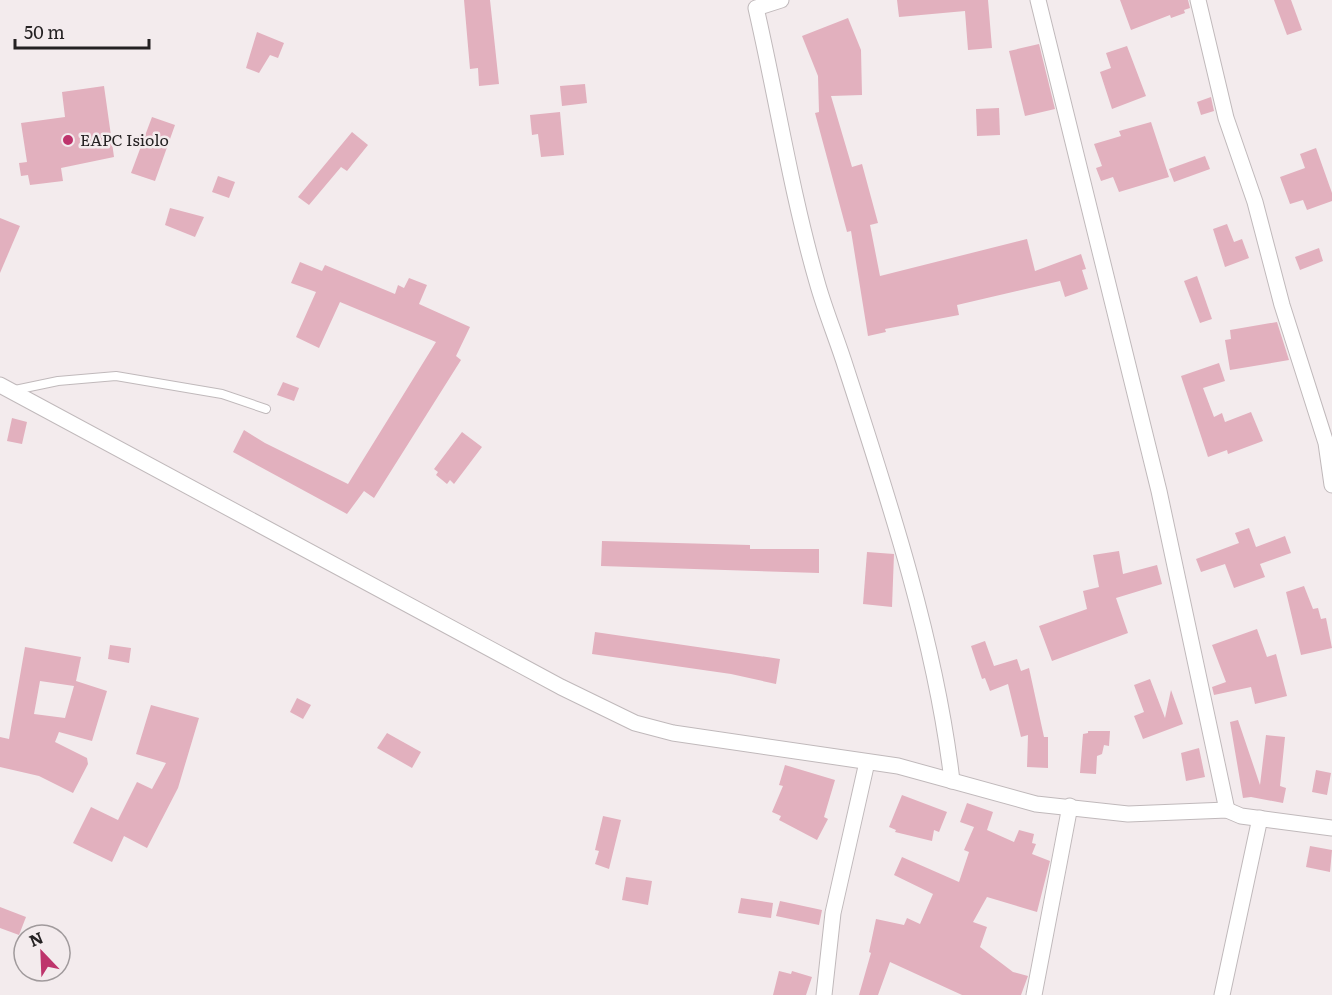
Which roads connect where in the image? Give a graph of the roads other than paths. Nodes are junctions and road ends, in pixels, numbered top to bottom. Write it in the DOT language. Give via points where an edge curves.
graph roads {
  1 [pos="781,0"];
  2 [pos="1038,0"];
  3 [pos="1198,0"];
  4 [pos="755,4"];
  5 [pos="6,388"];
  6 [pos="266,409"];
  7 [pos="1332,485"];
  8 [pos="867,762"];
  9 [pos="952,781"];
  10 [pos="1070,806"];
  11 [pos="1227,810"];
  12 [pos="1260,818"];
  13 [pos="1332,828"];
  14 [pos="824,995"];
  15 [pos="1034,995"];
  16 [pos="1222,995"];
  1 -- 4 [label="street"];
  2 -- 11 [label="street" via="1159,491"];
  3 -- 7 [label="street" via="1226,118 1255,202 1279,295 1326,443"];
  4 -- 9 [label="street" via="817,284 907,570 940,706"];
  5 -- 6 [label="lane" via="116,376 222,394"];
  5 -- 8 [label="street" via="561,687 635,723 673,733"];
  8 -- 9 [label="street"];
  8 -- 14 [label="street" via="833,913"];
  9 -- 10 [label="street" via="1036,804"];
  10 -- 11 [label="street" via="1128,814"];
  10 -- 15 [label="street"];
  11 -- 12 [label="street"];
  12 -- 13 [label="street"];
  12 -- 16 [label="street"];
}
